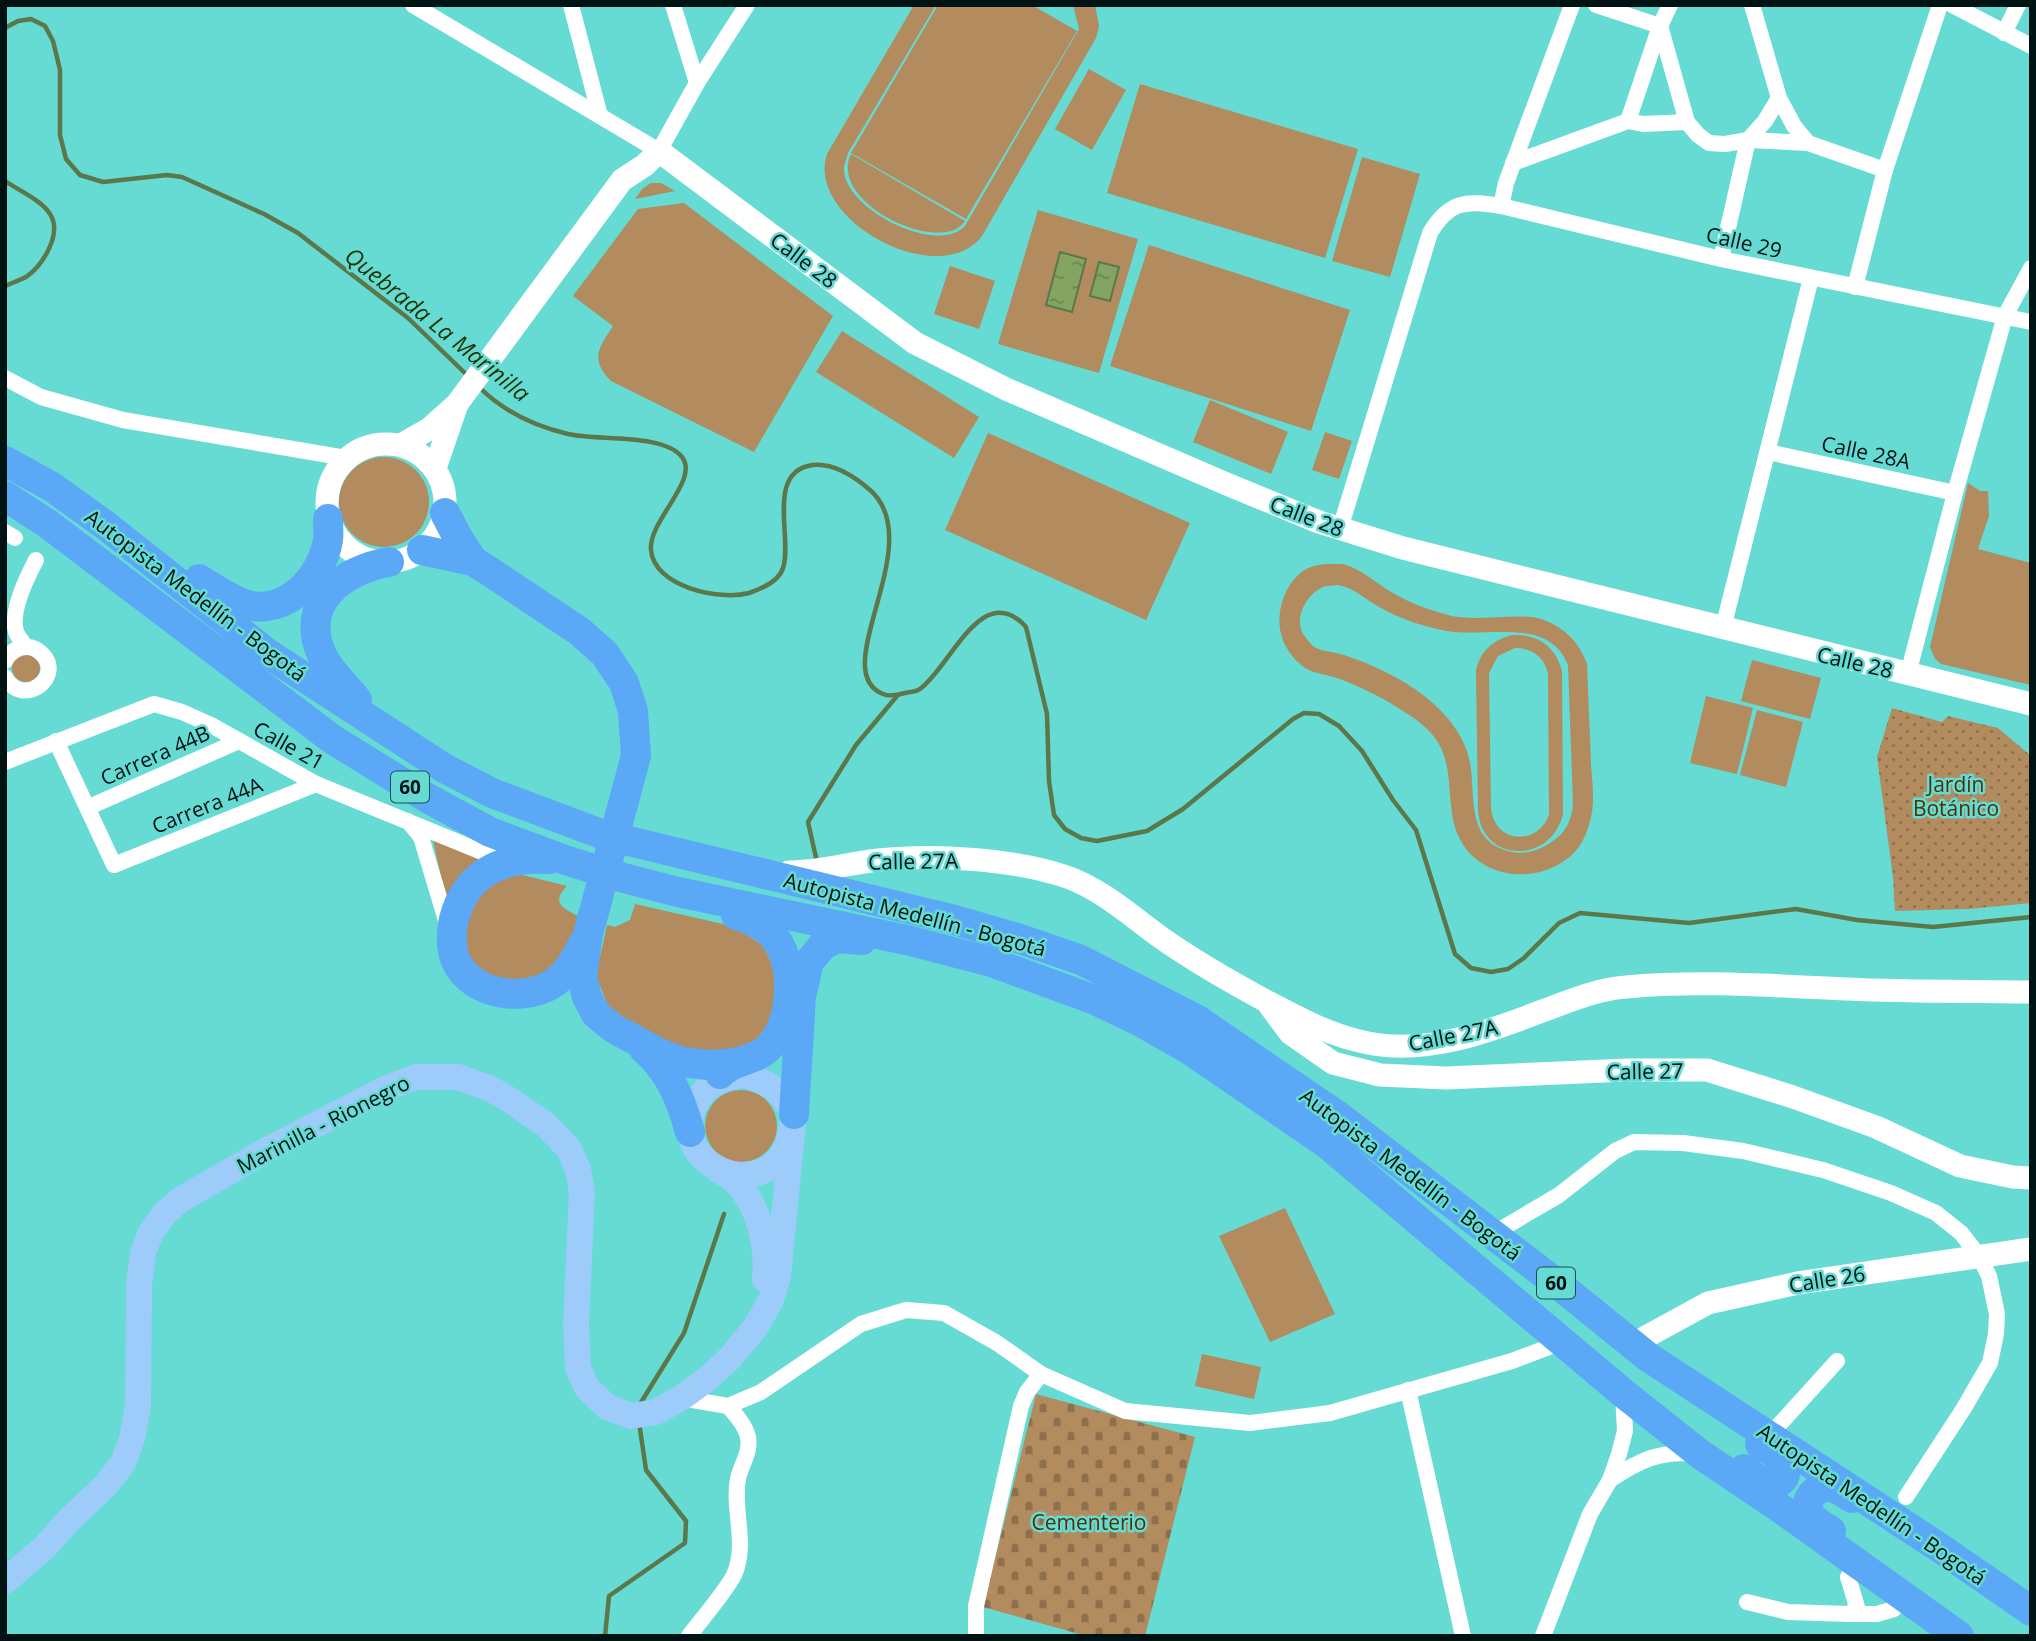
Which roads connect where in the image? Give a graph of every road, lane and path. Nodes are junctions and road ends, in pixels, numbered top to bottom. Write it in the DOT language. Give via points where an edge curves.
graph roads {
  1 [pos="413,5"];
  2 [pos="571,5"];
  3 [pos="673,5"];
  4 [pos="747,5"];
  5 [pos="1572,5"];
  6 [pos="1596,5"];
  7 [pos="1670,5"];
  8 [pos="1752,5"];
  9 [pos="1940,5"];
  10 [pos="1952,5"];
  11 [pos="2018,5"];
  12 [pos="1660,26"];
  13 [pos="2004,33"];
  14 [pos="2031,46"];
  15 [pos="697,83"];
  16 [pos="1779,98"];
  17 [pos="600,116"];
  18 [pos="1628,121"];
  19 [pos="1687,122"];
  20 [pos="1748,140"];
  21 [pos="1808,143"];
  22 [pos="659,151"];
  23 [pos="1513,163"];
  24 [pos="1885,170"];
  25 [pos="1501,206"];
  26 [pos="1721,259"];
  27 [pos="2031,268"];
  28 [pos="1811,278"];
  29 [pos="1855,287"];
  30 [pos="2005,316"];
  31 [pos="2031,322"];
  32 [pos="5,378"];
  33 [pos="461,398"];
  34 [pos="401,445"];
  35 [pos="1768,452"];
  36 [pos="346,458"];
  37 [pos="5,461"];
  38 [pos="435,468"];
  39 [pos="1955,493"];
  40 [pos="5,496"];
  41 [pos="445,513"];
  42 [pos="328,519"];
  43 [pos="105,525"];
  44 [pos="1340,529"];
  45 [pos="422,550"];
  46 [pos="36,560"];
  47 [pos="473,561"];
  48 [pos="389,562"];
  49 [pos="1723,628"];
  50 [pos="11,630"];
  51 [pos="26,647"];
  52 [pos="5,661"];
  53 [pos="1909,674"];
  54 [pos="6,681"];
  55 [pos="2031,704"];
  56 [pos="380,727"];
  57 [pos="57,741"];
  58 [pos="239,741"];
  59 [pos="5,762"];
  60 [pos="316,784"];
  61 [pos="89,807"];
  62 [pos="406,820"];
  63 [pos="526,858"];
  64 [pos="565,860"];
  65 [pos="749,872"];
  66 [pos="678,892"];
  67 [pos="588,934"];
  68 [pos="451,939"];
  69 [pos="911,941"];
  70 [pos="2031,992"];
  71 [pos="1266,1001"];
  72 [pos="636,1042"];
  73 [pos="724,1071"];
  74 [pos="794,1114"];
  75 [pos="690,1132"];
  76 [pos="714,1168"];
  77 [pos="2031,1178"];
  78 [pos="1491,1235"];
  79 [pos="2031,1249"];
  80 [pos="1979,1256"];
  81 [pos="755,1328"];
  82 [pos="1562,1342"];
  83 [pos="1641,1350"];
  84 [pos="1837,1362"];
  85 [pos="1041,1374"];
  86 [pos="1617,1388"];
  87 [pos="1408,1390"];
  88 [pos="681,1398"];
  89 [pos="728,1405"];
  90 [pos="1769,1436"];
  91 [pos="1700,1454"];
  92 [pos="1610,1480"];
  93 [pos="1906,1497"];
  94 [pos="1940,1548"];
  95 [pos="1848,1577"];
  96 [pos="5,1581"];
  97 [pos="1747,1602"];
  98 [pos="1894,1609"];
  99 [pos="2031,1611"];
  100 [pos="1850,1614"];
  101 [pos="689,1636"];
  102 [pos="976,1636"];
  103 [pos="1462,1636"];
  104 [pos="1543,1636"];
  105 [pos="1959,1636"];
  106 [pos="1969,1636"];
  1 -- 17 [label="street"];
  2 -- 17 [label="street"];
  3 -- 15 [label="street"];
  4 -- 15 [label="street"];
  5 -- 23 [label="street"];
  6 -- 12 [label="street"];
  7 -- 12 [label="street"];
  8 -- 16 [label="street"];
  9 -- 24 [label="street"];
  10 -- 13 [label="street"];
  11 -- 13 [label="street"];
  12 -- 18 [label="street"];
  12 -- 19 [label="street"];
  13 -- 14 [label="street"];
  15 -- 22 [label="street"];
  16 -- 20 [label="street"];
  16 -- 21 [label="street"];
  17 -- 22 [label="street"];
  18 -- 19 [label="street"];
  18 -- 23 [label="street"];
  19 -- 20 [label="street" via="1709,143"];
  20 -- 21 [label="street"];
  20 -- 26 [label="street"];
  21 -- 24 [label="street"];
  22 -- 33 [label="main road" via="622,180"];
  22 -- 44 [label="main road, Calle 28" via="915,343 1006,389"];
  23 -- 25 [label="street"];
  24 -- 29 [label="street"];
  25 -- 26 [label="street, Calle 29"];
  25 -- 44 [label="street, Calle 29" via="1470,203 1449,209 1430,233"];
  26 -- 28 [label="street, Calle 29"];
  27 -- 30 [label="street"];
  28 -- 29 [label="street, Calle 29"];
  28 -- 35 [label="street"];
  29 -- 30 [label="street, Calle 29"];
  30 -- 31 [label="street, Calle 29"];
  30 -- 39 [label="street"];
  32 -- 36 [label="street" via="41,397 123,420"];
  33 -- 34 [label="main road" via="429,429"];
  33 -- 38 [label="main road"];
  34 -- 36 [label="main road" via="372,445"];
  34 -- 38 [label="main road"];
  35 -- 39 [label="street, Calle 28A"];
  35 -- 49 [label="street"];
  36 -- 42 [label="main road" via="328,486"];
  37 -- 43 [label="highway, Autopista Medellín - Bogotá / 60"];
  38 -- 41 [label="main road" via="442,482"];
  39 -- 53 [label="street"];
  40 -- 64 [label="highway, Autopista Medellín - Bogotá / 60" via="332,739 490,832"];
  41 -- 45 [label="main road" via="437,533"];
  41 -- 47 [label="highway"];
  42 -- 43 [label="highway" via="324,554 309,582 289,599 263,607 235,601"];
  42 -- 48 [label="main road" via="334,533 356,554"];
  43 -- 56 [label="highway, Autopista Medellín - Bogotá / 60" via="267,653"];
  44 -- 49 [label="main road, Calle 28"];
  45 -- 47 [label="highway"];
  45 -- 48 [label="main road"];
  46 -- 50 [label="street" via="23,584"];
  47 -- 67 [label="highway" via="579,631 605,654 624,683 633,711 633,770"];
  48 -- 56 [label="highway" via="370,565 331,588 316,625 319,647 330,668"];
  49 -- 53 [label="main road, Calle 28"];
  50 -- 51 [label="street"];
  51 -- 52 [label="street" via="13,651"];
  51 -- 54 [label="street" via="40,651 48,664 42,685 28,691"];
  53 -- 55 [label="main road, Calle 28"];
  56 -- 65 [label="highway, Autopista Medellín - Bogotá / 60" via="492,793 604,835"];
  57 -- 58 [label="street, Calle 21" via="154,704 182,712"];
  57 -- 59 [label="street"];
  57 -- 61 [label="street"];
  58 -- 60 [label="street, Calle 21"];
  58 -- 61 [label="street, Carrera 44B"];
  60 -- 61 [label="street, Carrera 44A" via="114,864"];
  60 -- 62 [label="street, Calle 21"];
  62 -- 63 [label="street, Calle 21" via="486,854"];
  62 -- 68 [label="street" via="421,837"];
  63 -- 64 [label="highway"];
  63 -- 68 [label="highway" via="499,865 474,880 458,906"];
  64 -- 66 [label="highway, Autopista Medellín - Bogotá / 60"];
  65 -- 71 [label="main road, Calle 27A" via="818,872 883,859 971,860 1034,868 1092,888 1202,965"];
  65 -- 78 [label="highway, Autopista Medellín - Bogotá / 60" via="951,919 1080,960 1234,1043 1350,1125"];
  66 -- 69 [label="highway, Autopista Medellín - Bogotá / 60"];
  66 -- 73 [label="highway" via="708,908 748,918 767,930 786,962 786,1014 778,1037 755,1058"];
  67 -- 68 [label="highway" via="565,973 532,994 520,995 474,981 457,964"];
  67 -- 72 [label="highway" via="582,977 587,997 596,1014"];
  69 -- 74 [label="highway" via="894,946 837,938 823,944 809,962 801,997"];
  69 -- 82 [label="highway, Autopista Medellín - Bogotá / 60" via="1047,981 1129,1016 1190,1050 1326,1143"];
  70 -- 71 [label="main road, Calle 27A" via="1627,987 1582,996 1491,1030 1422,1045 1369,1044 1333,1034"];
  71 -- 77 [label="main road, Calle 27" via="1290,1033 1333,1063 1380,1075 1446,1078 1707,1070 1876,1127 1960,1166"];
  72 -- 73 [label="highway" via="683,1062"];
  72 -- 75 [label="highway" via="671,1082"];
  73 -- 74 [label="main road" via="772,1086"];
  73 -- 75 [label="main road" via="695,1105"];
  74 -- 76 [label="main road" via="787,1146 763,1170 747,1175"];
  74 -- 81 [label="main road" via="778,1276"];
  75 -- 76 [label="main road" via="695,1146"];
  76 -- 81 [label="main road" via="735,1180 757,1217 766,1267"];
  78 -- 80 [label="street" via="1559,1195 1615,1151 1634,1142 1683,1143 1743,1151 1891,1192 1936,1213 1961,1233"];
  78 -- 83 [label="highway, Autopista Medellín - Bogotá / 60"];
  79 -- 80 [label="main road, Calle 26"];
  80 -- 83 [label="main road, Calle 26" via="1798,1283 1708,1303"];
  80 -- 93 [label="street" via="1989,1276 1997,1314 1990,1363"];
  81 -- 88 [label="main road, Marinilla - Rionegro" via="729,1359"];
  82 -- 86 [label="highway, Autopista Medellín - Bogotá / 60"];
  82 -- 87 [label="street"];
  83 -- 86 [label="highway" via="1659,1376 1779,1457 1787,1472 1782,1480 1774,1484 1761,1481 1629,1391"];
  83 -- 90 [label="highway, Autopista Medellín - Bogotá / 60"];
  84 -- 90 [label="street"];
  85 -- 87 [label="street" via="1125,1411 1250,1423 1323,1415"];
  85 -- 89 [label="street" via="944,1313 906,1310 862,1324 761,1392"];
  85 -- 102 [label="street" via="1021,1406 976,1606"];
  86 -- 91 [label="highway, Autopista Medellín - Bogotá / 60"];
  86 -- 92 [label="street" via="1625,1432"];
  87 -- 103 [label="street"];
  88 -- 89 [label="street"];
  88 -- 96 [label="main road, Marinilla - Rionegro" via="640,1415 607,1407 587,1388 578,1368 582,1192 569,1149 547,1125 489,1088 458,1077 416,1077 385,1088 267,1150 164,1214 143,1253 138,1405 123,1463 44,1548"];
  89 -- 101 [label="street" via="748,1438 736,1496 741,1536 734,1574"];
  90 -- 94 [label="highway, Autopista Medellín - Bogotá / 60"];
  91 -- 92 [label="street" via="1658,1456 1635,1463"];
  91 -- 105 [label="highway, Autopista Medellín - Bogotá / 60"];
  92 -- 104 [label="street" via="1590,1514"];
  94 -- 99 [label="highway, Autopista Medellín - Bogotá / 60"];
  94 -- 106 [label="highway" via="1909,1537 1840,1490 1822,1488 1810,1496 1813,1518 1947,1614"];
  95 -- 100 [label="street" via="1857,1607"];
  97 -- 100 [label="street" via="1788,1612"];
  98 -- 100 [label="street"];
}
